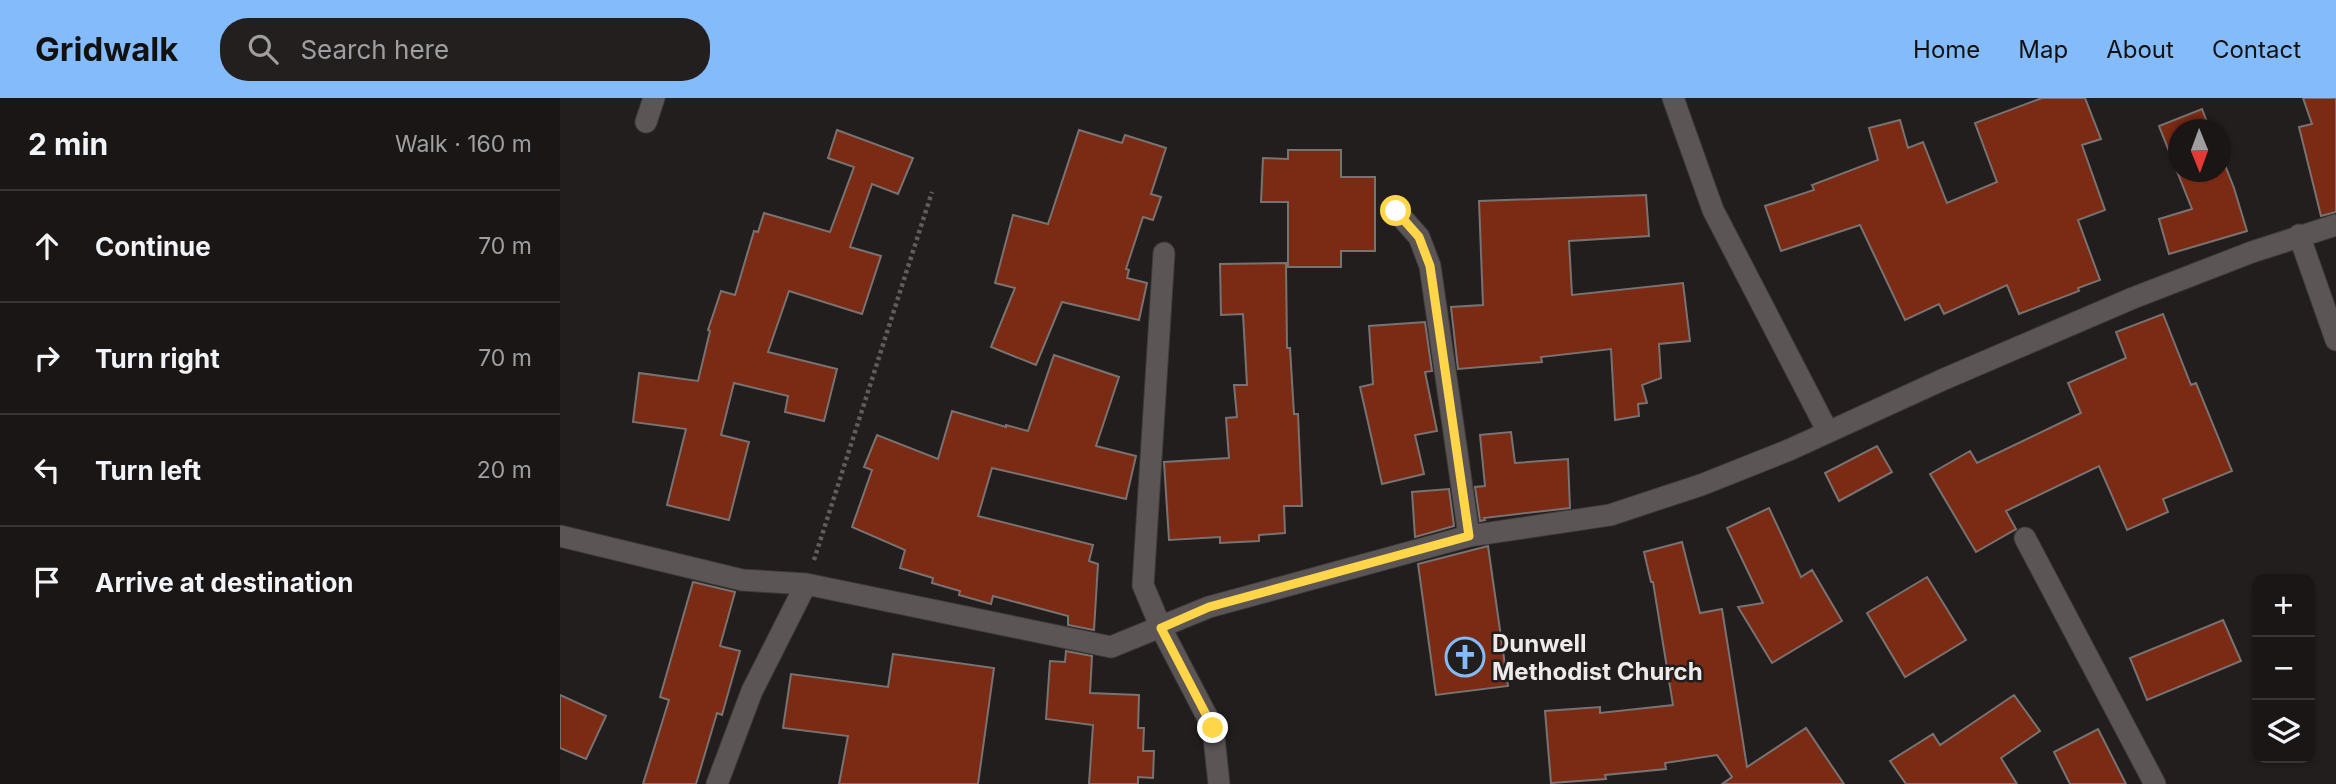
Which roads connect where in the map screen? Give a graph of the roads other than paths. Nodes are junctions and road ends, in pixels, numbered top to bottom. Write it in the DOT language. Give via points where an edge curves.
graph roads {
  1 [pos="654,98"];
  2 [pos="1673,98"];
  3 [pos="646,122"];
  4 [pos="1396,211"];
  5 [pos="2336,225"];
  6 [pos="2299,235"];
  7 [pos="1164,253"];
  8 [pos="2336,340"];
  9 [pos="1828,432"];
  10 [pos="560,536"];
  11 [pos="1469,536"];
  12 [pos="2025,538"];
  13 [pos="806,584"];
  14 [pos="1161,628"];
  15 [pos="717,784"];
  16 [pos="1219,784"];
  17 [pos="2155,784"];
  1 -- 3 [label="street"];
  2 -- 9 [label="street" via="1713,210"];
  4 -- 11 [label="street" via="1419,237 1430,266"];
  5 -- 6 [label="street"];
  6 -- 8 [label="street"];
  6 -- 9 [label="street" via="2133,298"];
  7 -- 14 [label="street" via="1143,586"];
  9 -- 11 [label="street" via="1701,485 1610,515"];
  10 -- 13 [label="street" via="742,580"];
  11 -- 14 [label="street" via="1209,607"];
  12 -- 17 [label="street"];
  13 -- 14 [label="street" via="1111,647"];
  13 -- 15 [label="street" via="752,691"];
  14 -- 16 [label="street" via="1213,728"];
}
